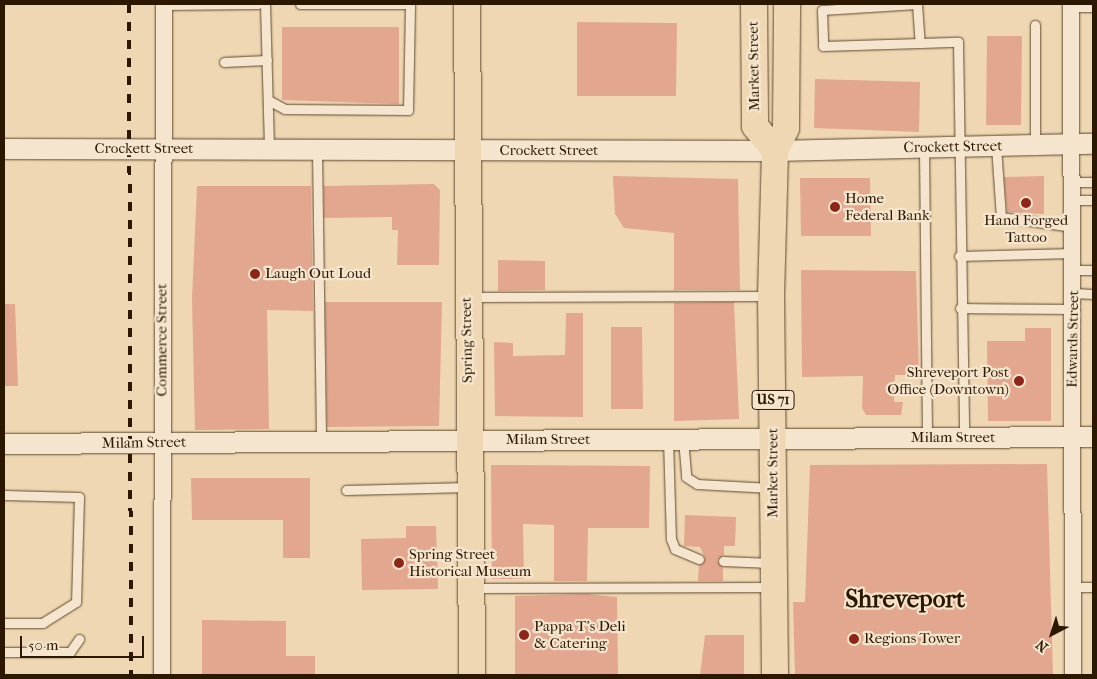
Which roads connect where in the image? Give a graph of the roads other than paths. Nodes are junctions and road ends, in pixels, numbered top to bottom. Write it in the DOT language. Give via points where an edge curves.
graph roads {
  1 [pos="164,4"];
  2 [pos="258,4"];
  3 [pos="265,4"];
  4 [pos="300,4"];
  5 [pos="410,4"];
  6 [pos="419,4"];
  7 [pos="754,4"];
  8 [pos="787,4"];
  9 [pos="917,4"];
  10 [pos="1071,5"];
  11 [pos="467,7"];
  12 [pos="1093,7"];
  13 [pos="1035,25"];
  14 [pos="920,43"];
  15 [pos="267,60"];
  16 [pos="224,62"];
  17 [pos="268,100"];
  18 [pos="781,139"];
  19 [pos="1084,144"];
  20 [pos="1035,145"];
  21 [pos="996,146"];
  22 [pos="960,147"];
  23 [pos="924,148"];
  24 [pos="163,149"];
  25 [pos="4,150"];
  26 [pos="269,150"];
  27 [pos="317,150"];
  28 [pos="467,151"];
  29 [pos="1074,182"];
  30 [pos="1093,182"];
  31 [pos="1074,200"];
  32 [pos="1093,200"];
  33 [pos="1073,227"];
  34 [pos="1073,253"];
  35 [pos="959,256"];
  36 [pos="1073,270"];
  37 [pos="1093,270"];
  38 [pos="1093,294"];
  39 [pos="771,296"];
  40 [pos="467,297"];
  41 [pos="1073,301"];
  42 [pos="960,308"];
  43 [pos="1072,437"];
  44 [pos="1093,437"];
  45 [pos="927,438"];
  46 [pos="964,438"];
  47 [pos="676,439"];
  48 [pos="773,439"];
  49 [pos="468,440"];
  50 [pos="161,442"];
  51 [pos="321,442"];
  52 [pos="4,444"];
  53 [pos="469,487"];
  54 [pos="773,488"];
  55 [pos="346,490"];
  56 [pos="4,496"];
  57 [pos="699,559"];
  58 [pos="723,561"];
  59 [pos="774,575"];
  60 [pos="1072,587"];
  61 [pos="1093,587"];
  62 [pos="470,588"];
  63 [pos="4,623"];
  64 [pos="79,639"];
  65 [pos="4,652"];
  66 [pos="162,675"];
  67 [pos="472,675"];
  68 [pos="775,675"];
  69 [pos="1073,675"];
  1 -- 2 [label="lane"];
  1 -- 24 [label="street, Commerce Street"];
  3 -- 15 [label="lane"];
  4 -- 5 [label="lane"];
  5 -- 6 [label="lane"];
  5 -- 17 [label="lane" via="408,110 285,109"];
  7 -- 18 [label="main road, Market Street" via="755,126"];
  8 -- 18 [label="main road, Market Street / US 71"];
  9 -- 14 [label="lane"];
  9 -- 14 [label="lane" via="822,10 823,46"];
  10 -- 12 [label="lane"];
  10 -- 19 [label="street, Edwards Street"];
  11 -- 28 [label="main road, Spring Street"];
  13 -- 20 [label="lane"];
  14 -- 22 [label="lane" via="958,42"];
  15 -- 16 [label="lane"];
  15 -- 17 [label="lane"];
  17 -- 26 [label="lane"];
  18 -- 23 [label="street, Crockett Street"];
  18 -- 28 [label="street, Crockett Street"];
  18 -- 39 [label="main road, Market Street / US 71"];
  19 -- 20 [label="street, Crockett Street"];
  19 -- 29 [label="street, Edwards Street"];
  20 -- 21 [label="street, Crockett Street"];
  21 -- 22 [label="street, Crockett Street"];
  21 -- 33 [label="lane" via="1001,217"];
  22 -- 23 [label="street, Crockett Street"];
  22 -- 35 [label="lane"];
  23 -- 45 [label="lane"];
  24 -- 25 [label="street, Crockett Street"];
  24 -- 26 [label="street, Crockett Street"];
  24 -- 50 [label="street, Commerce Street"];
  26 -- 27 [label="street, Crockett Street"];
  27 -- 28 [label="street, Crockett Street"];
  27 -- 51 [label="lane"];
  28 -- 40 [label="main road, Spring Street"];
  29 -- 30 [label="lane"];
  29 -- 31 [label="street, Edwards Street"];
  31 -- 32 [label="lane"];
  31 -- 33 [label="street, Edwards Street"];
  33 -- 34 [label="street, Edwards Street"];
  34 -- 35 [label="lane"];
  34 -- 36 [label="street, Edwards Street"];
  35 -- 42 [label="lane"];
  36 -- 37 [label="lane"];
  36 -- 41 [label="street, Edwards Street"];
  38 -- 41 [label="lane"];
  39 -- 40 [label="lane"];
  39 -- 48 [label="main road, Market Street / US 71"];
  40 -- 49 [label="main road, Spring Street"];
  41 -- 42 [label="lane"];
  41 -- 43 [label="street, Edwards Street"];
  42 -- 46 [label="lane"];
  43 -- 44 [label="street, Milam Street"];
  43 -- 46 [label="street, Milam Street"];
  43 -- 60 [label="street, Edwards Street"];
  45 -- 46 [label="street, Milam Street"];
  45 -- 48 [label="street, Milam Street"];
  47 -- 48 [label="street, Milam Street"];
  47 -- 49 [label="street, Milam Street"];
  47 -- 54 [label="lane" via="686,477 697,484"];
  47 -- 57 [label="lane" via="671,539 675,549"];
  48 -- 54 [label="main road, Market Street / US 71"];
  49 -- 51 [label="street, Milam Street"];
  49 -- 53 [label="main road, Spring Street"];
  50 -- 51 [label="street, Milam Street"];
  50 -- 52 [label="street, Milam Street"];
  50 -- 66 [label="street, Commerce Street"];
  53 -- 55 [label="lane"];
  53 -- 62 [label="main road, Spring Street"];
  54 -- 59 [label="main road, Market Street / US 71"];
  56 -- 63 [label="lane" via="79,498 76,602 43,623"];
  58 -- 59 [label="lane"];
  59 -- 62 [label="lane"];
  59 -- 68 [label="main road, Market Street / US 71"];
  60 -- 61 [label="lane"];
  60 -- 69 [label="street, Edwards Street"];
  62 -- 67 [label="main road, Spring Street"];
  64 -- 65 [label="lane" via="70,652"];
}
